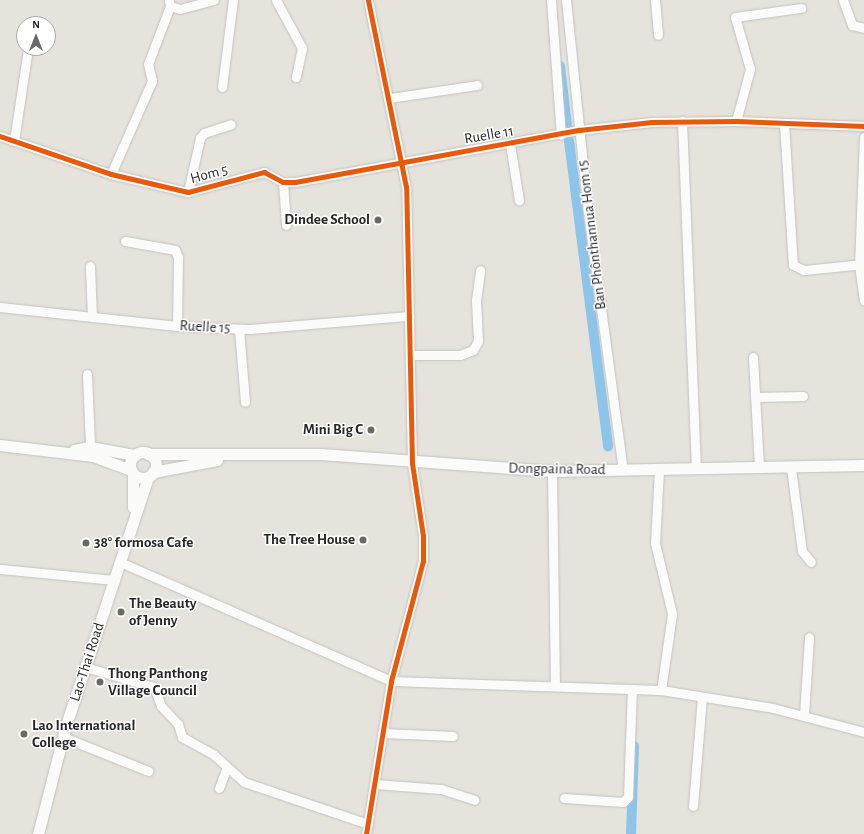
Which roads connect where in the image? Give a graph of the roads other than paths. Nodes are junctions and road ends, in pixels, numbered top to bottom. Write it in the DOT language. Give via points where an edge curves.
graph roads {
  1 [pos="214,0"];
  2 [pos="233,0"];
  3 [pos="276,0"];
  4 [pos="368,0"];
  5 [pos="551,0"];
  6 [pos="566,0"];
  7 [pos="655,0"];
  8 [pos="842,0"];
  9 [pos="169,3"];
  10 [pos="801,8"];
  11 [pos="864,28"];
  12 [pos="658,35"];
  13 [pos="27,56"];
  14 [pos="296,77"];
  15 [pos="477,85"];
  16 [pos="222,87"];
  17 [pos="390,98"];
  18 [pos="736,120"];
  19 [pos="682,121"];
  20 [pos="784,123"];
  21 [pos="231,124"];
  22 [pos="864,126"];
  23 [pos="579,130"];
  24 [pos="561,135"];
  25 [pos="0,136"];
  26 [pos="864,137"];
  27 [pos="14,141"];
  28 [pos="510,144"];
  29 [pos="404,164"];
  30 [pos="111,174"];
  31 [pos="283,182"];
  32 [pos="188,192"];
  33 [pos="519,200"];
  34 [pos="286,225"];
  35 [pos="126,241"];
  36 [pos="862,264"];
  37 [pos="90,266"];
  38 [pos="480,270"];
  39 [pos="864,300"];
  40 [pos="0,307"];
  41 [pos="410,316"];
  42 [pos="92,317"];
  43 [pos="177,326"];
  44 [pos="239,329"];
  45 [pos="410,355"];
  46 [pos="753,357"];
  47 [pos="87,374"];
  48 [pos="803,396"];
  49 [pos="755,398"];
  50 [pos="245,402"];
  51 [pos="0,444"];
  52 [pos="90,447"];
  53 [pos="66,452"];
  54 [pos="148,454"];
  55 [pos="136,455"];
  56 [pos="250,455"];
  57 [pos="412,462"];
  58 [pos="864,465"];
  59 [pos="759,468"];
  60 [pos="791,468"];
  61 [pos="696,469"];
  62 [pos="623,470"];
  63 [pos="660,470"];
  64 [pos="552,471"];
  65 [pos="132,472"];
  66 [pos="151,475"];
  67 [pos="133,514"];
  68 [pos="120,562"];
  69 [pos="811,562"];
  70 [pos="0,569"];
  71 [pos="114,580"];
  72 [pos="809,637"];
  73 [pos="85,666"];
  74 [pos="391,681"];
  75 [pos="555,684"];
  76 [pos="632,689"];
  77 [pos="661,690"];
  78 [pos="702,697"];
  79 [pos="804,715"];
  80 [pos="864,732"];
  81 [pos="382,733"];
  82 [pos="452,736"];
  83 [pos="63,737"];
  84 [pos="227,767"];
  85 [pos="148,771"];
  86 [pos="375,784"];
  87 [pos="219,788"];
  88 [pos="564,798"];
  89 [pos="474,800"];
  90 [pos="693,806"];
  91 [pos="368,824"];
  92 [pos="38,834"];
  93 [pos="366,834"];
  1 -- 9 [label="street" via="180,9"];
  2 -- 16 [label="street"];
  3 -- 14 [label="street" via="303,52"];
  4 -- 17 [label="street"];
  5 -- 24 [label="street"];
  6 -- 23 [label="street, Ban Phônthannua Hom 15"];
  7 -- 12 [label="street"];
  8 -- 11 [label="street" via="852,26"];
  9 -- 30 [label="street" via="148,64 152,81"];
  10 -- 18 [label="street" via="735,17 750,69"];
  13 -- 27 [label="street"];
  15 -- 17 [label="street"];
  17 -- 29 [label="street"];
  18 -- 19 [label="street, Ruelle 11"];
  18 -- 20 [label="street, Ruelle 11"];
  19 -- 23 [label="street, Ruelle 11"];
  19 -- 61 [label="street"];
  20 -- 22 [label="street, Ruelle 11"];
  20 -- 36 [label="street" via="793,265 804,270"];
  21 -- 32 [label="street" via="204,133 200,138"];
  23 -- 24 [label="street, Ruelle 11"];
  23 -- 62 [label="street, Ban Phônthannua Hom 15"];
  24 -- 28 [label="street, Ruelle 11"];
  25 -- 27 [label="street, Hom 5"];
  26 -- 36 [label="street"];
  27 -- 30 [label="street, Hom 5"];
  28 -- 29 [label="street, Ruelle 11"];
  28 -- 33 [label="street"];
  29 -- 31 [label="street"];
  29 -- 41 [label="street"];
  30 -- 32 [label="street, Hom 5"];
  31 -- 32 [label="street, Hom 5" via="264,172"];
  31 -- 34 [label="street"];
  35 -- 43 [label="street" via="175,250 178,258"];
  36 -- 39 [label="street"];
  37 -- 42 [label="street"];
  38 -- 45 [label="street" via="476,300 478,341 473,350 460,355"];
  40 -- 42 [label="street, Ruelle 15"];
  41 -- 44 [label="street, Ruelle 15"];
  41 -- 45 [label="street"];
  42 -- 43 [label="street, Ruelle 15"];
  43 -- 44 [label="street, Ruelle 15"];
  44 -- 50 [label="street"];
  45 -- 57 [label="street"];
  46 -- 49 [label="street"];
  47 -- 52 [label="street"];
  48 -- 49 [label="street"];
  49 -- 59 [label="street"];
  51 -- 53 [label="street"];
  52 -- 53 [label="street"];
  52 -- 55 [label="street"];
  53 -- 65 [label="street" via="93,456"];
  54 -- 55 [label="street"];
  54 -- 56 [label="street, Dongpaina Road"];
  54 -- 66 [label="street" via="155,464"];
  55 -- 65 [label="street" via="130,462"];
  56 -- 57 [label="street, Dongpaina Road" via="321,454"];
  56 -- 66 [label="street, Dongpaina Road"];
  57 -- 64 [label="street, Dongpaina Road"];
  57 -- 74 [label="street" via="421,508 422,561"];
  58 -- 60 [label="street, Dongpaina Road"];
  59 -- 60 [label="street, Dongpaina Road"];
  59 -- 61 [label="street, Dongpaina Road"];
  60 -- 69 [label="street" via="802,551"];
  61 -- 63 [label="street, Dongpaina Road"];
  62 -- 63 [label="street, Dongpaina Road"];
  62 -- 64 [label="street, Dongpaina Road"];
  63 -- 77 [label="street" via="655,543 672,614"];
  64 -- 75 [label="street"];
  65 -- 66 [label="street"];
  65 -- 67 [label="street, Lao-Thai Road"];
  66 -- 67 [label="street, Lao-Thai Road"];
  67 -- 68 [label="street, Lao-Thai Road"];
  68 -- 71 [label="street, Lao-Thai Road"];
  68 -- 74 [label="street"];
  70 -- 71 [label="street"];
  71 -- 73 [label="street, Lao-Thai Road"];
  72 -- 79 [label="street"];
  73 -- 83 [label="street, Lao-Thai Road"];
  73 -- 84 [label="street" via="154,687 161,706 175,720 182,737 214,754"];
  74 -- 75 [label="street" via="476,686"];
  74 -- 81 [label="street"];
  75 -- 76 [label="street"];
  76 -- 77 [label="street"];
  76 -- 88 [label="street" via="628,797 623,802"];
  77 -- 78 [label="street"];
  78 -- 79 [label="street"];
  78 -- 90 [label="street"];
  79 -- 80 [label="street"];
  81 -- 82 [label="street"];
  81 -- 86 [label="street"];
  83 -- 85 [label="street"];
  83 -- 92 [label="street, Lao-Thai Road"];
  84 -- 87 [label="street"];
  84 -- 91 [label="street" via="244,782"];
  86 -- 89 [label="street" via="441,789"];
  86 -- 91 [label="street"];
  91 -- 93 [label="street"];
}
